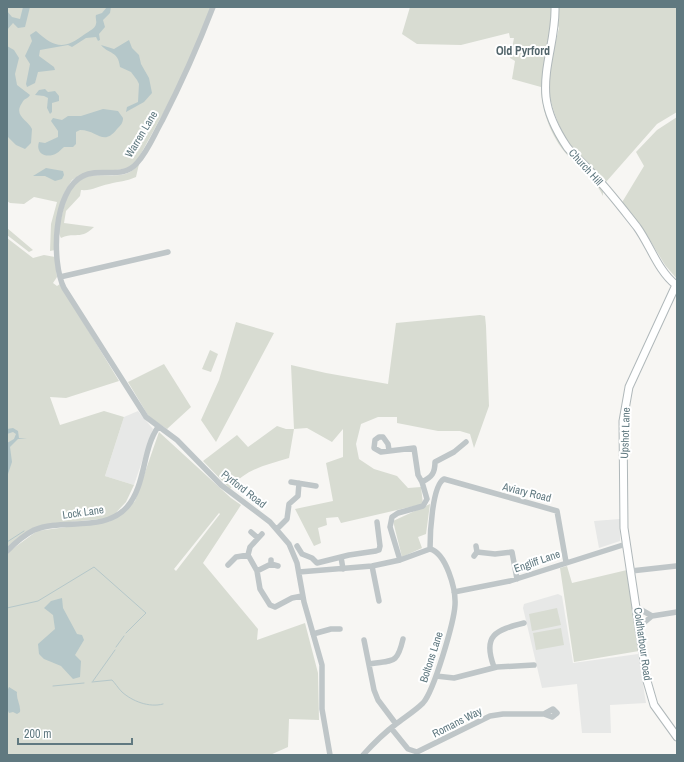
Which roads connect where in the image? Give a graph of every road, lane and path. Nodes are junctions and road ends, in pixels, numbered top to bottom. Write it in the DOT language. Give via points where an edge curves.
graph roads {
  1 [pos="213,7"];
  2 [pos="555,7"];
  3 [pos="168,252"];
  4 [pos="60,277"];
  5 [pos="676,285"];
  6 [pos="158,427"];
  7 [pos="466,442"];
  8 [pos="389,450"];
  9 [pos="291,482"];
  10 [pos="422,482"];
  11 [pos="299,483"];
  12 [pos="316,486"];
  13 [pos="377,522"];
  14 [pos="277,529"];
  15 [pos="251,532"];
  16 [pos="626,544"];
  17 [pos="297,546"];
  18 [pos="427,549"];
  19 [pos="7,551"];
  20 [pos="476,551"];
  21 [pos="248,555"];
  22 [pos="341,557"];
  23 [pos="400,560"];
  24 [pos="229,562"];
  25 [pos="566,562"];
  26 [pos="278,566"];
  27 [pos="372,566"];
  28 [pos="676,566"];
  29 [pos="343,569"];
  30 [pos="257,571"];
  31 [pos="631,571"];
  32 [pos="299,572"];
  33 [pos="517,579"];
  34 [pos="454,592"];
  35 [pos="302,596"];
  36 [pos="379,601"];
  37 [pos="638,608"];
  38 [pos="677,612"];
  39 [pos="652,616"];
  40 [pos="521,625"];
  41 [pos="640,626"];
  42 [pos="340,630"];
  43 [pos="313,634"];
  44 [pos="403,639"];
  45 [pos="364,640"];
  46 [pos="369,664"];
  47 [pos="494,667"];
  48 [pos="531,667"];
  49 [pos="436,676"];
  50 [pos="544,714"];
  51 [pos="396,724"];
  52 [pos="391,728"];
  53 [pos="677,738"];
  54 [pos="330,755"];
  55 [pos="363,755"];
  1 -- 4 [label="street, Warren Lane" via="183,78 138,163 122,172 82,176 73,182 67,191 58,229"];
  2 -- 5 [label="main road, Church Hill" via="546,90 555,126 571,152 599,180 637,228"];
  3 -- 4 [label="street" via="160,251"];
  4 -- 6 [label="street, Pyrford Road" via="64,288 144,414"];
  5 -- 16 [label="main road, Upshot Lane" via="631,383 626,401 623,421"];
  6 -- 14 [label="street, Pyrford Road" via="177,440 221,485"];
  6 -- 19 [label="street, Lock Lane" via="134,497 123,511 113,518 101,521 35,530"];
  7 -- 10 [label="street" via="435,462 435,471"];
  8 -- 10 [label="street" via="414,448 418,474"];
  9 -- 11 [label="street"];
  10 -- 23 [label="street" via="426,503 392,517 390,527"];
  11 -- 12 [label="street"];
  11 -- 14 [label="street" via="298,496 289,504 287,519"];
  13 -- 22 [label="street" via="379,550"];
  14 -- 32 [label="street, Pyrford Road" via="292,549"];
  15 -- 21 [label="street" via="260,536 250,547"];
  16 -- 25 [label="street, Engliff Lane"];
  16 -- 31 [label="main road, Coldharbour Road"];
  17 -- 22 [label="street" via="302,554 312,558 316,563"];
  18 -- 23 [label="street"];
  18 -- 25 [label="street, Aviary Road" via="437,490 441,480 451,480 557,511"];
  18 -- 34 [label="street, Boltons Lane" via="437,552 444,562"];
  20 -- 33 [label="street" via="512,552"];
  21 -- 24 [label="street" via="241,555"];
  21 -- 30 [label="street"];
  22 -- 29 [label="street"];
  23 -- 27 [label="street"];
  25 -- 33 [label="street, Engliff Lane"];
  26 -- 30 [label="street" via="271,562"];
  27 -- 29 [label="street"];
  27 -- 36 [label="street"];
  28 -- 31 [label="street"];
  29 -- 32 [label="street"];
  30 -- 35 [label="street" via="260,589 272,607"];
  31 -- 37 [label="main road, Coldharbour Road"];
  32 -- 35 [label="street, Pyrford Road"];
  33 -- 34 [label="street, Engliff Lane"];
  34 -- 49 [label="street, Boltons Lane" via="454,615"];
  35 -- 43 [label="street, Pyrford Road"];
  37 -- 39 [label="street"];
  37 -- 41 [label="main road, Coldharbour Road"];
  38 -- 39 [label="street"];
  39 -- 41 [label="street"];
  40 -- 47 [label="street" via="498,631 492,638 489,652"];
  41 -- 53 [label="main road, Coldharbour Road" via="650,694 657,710"];
  42 -- 43 [label="street" via="331,629"];
  43 -- 54 [label="street, Pyrford Road" via="322,665 322,709"];
  44 -- 46 [label="street" via="396,658"];
  45 -- 46 [label="street"];
  46 -- 51 [label="street" via="378,700"];
  47 -- 48 [label="street"];
  47 -- 49 [label="street" via="454,678"];
  49 -- 51 [label="street, Boltons Lane" via="423,702"];
  50 -- 52 [label="street, Romans Way" via="490,716 417,752 408,749"];
  51 -- 52 [label="street, Boltons Lane"];
  52 -- 55 [label="street, Boltons Lane"];
}
